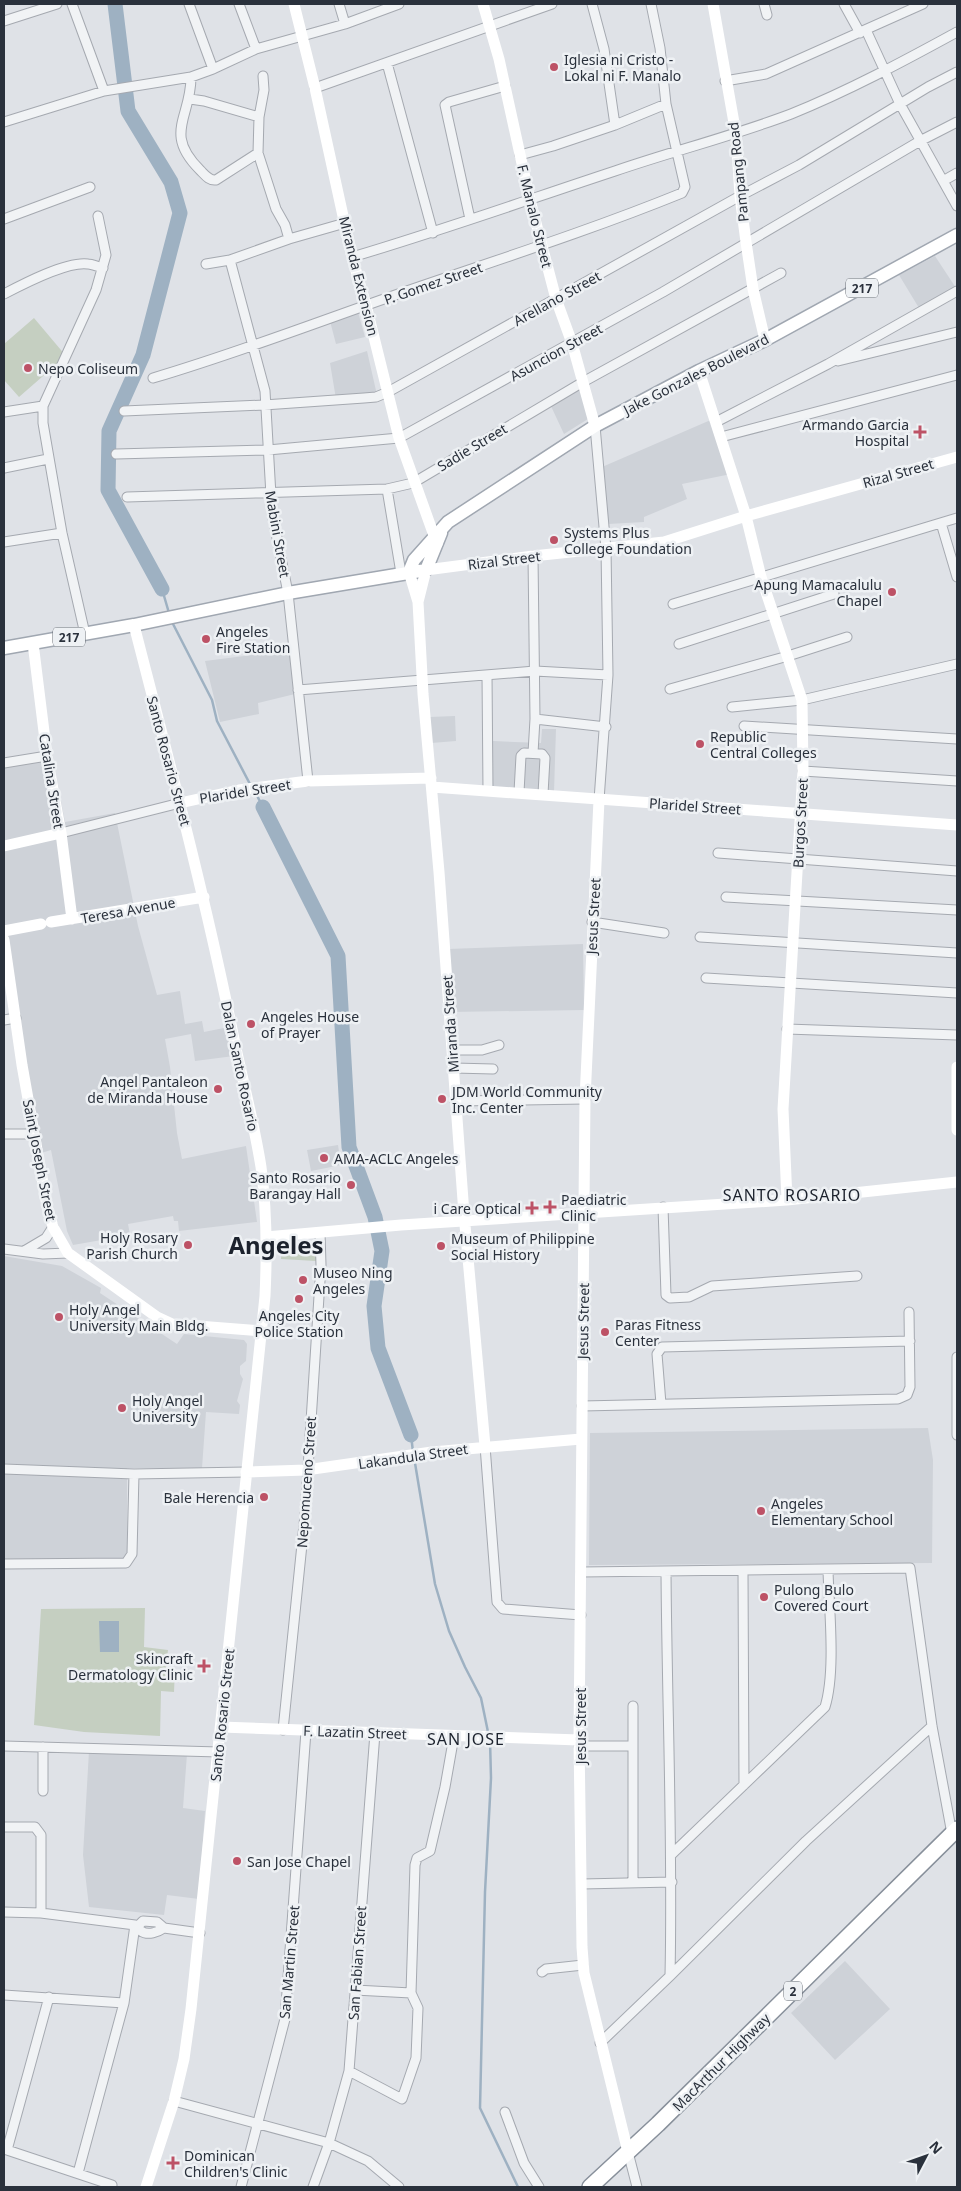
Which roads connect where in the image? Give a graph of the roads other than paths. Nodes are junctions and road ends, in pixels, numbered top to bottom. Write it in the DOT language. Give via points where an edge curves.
graph roads {
  1 [pos="56,4"];
  2 [pos="72,4"];
  3 [pos="189,4"];
  4 [pos="239,4"];
  5 [pos="294,4"];
  6 [pos="339,4"];
  7 [pos="399,4"];
  8 [pos="483,4"];
  9 [pos="552,4"];
  10 [pos="592,4"];
  11 [pos="651,4"];
  12 [pos="714,4"];
  13 [pos="764,4"];
  14 [pos="844,4"];
  15 [pos="923,4"];
  16 [pos="387,6"];
  17 [pos="766,15"];
  18 [pos="4,21"];
  19 [pos="345,24"];
  20 [pos="489,26"];
  21 [pos="863,31"];
  22 [pos="957,32"];
  23 [pos="302,36"];
  24 [pos="256,49"];
  25 [pos="387,63"];
  26 [pos="213,69"];
  27 [pos="884,69"];
  28 [pos="957,72"];
  29 [pos="263,76"];
  30 [pos="192,77"];
  31 [pos="725,81"];
  32 [pos="505,86"];
  33 [pos="316,88"];
  34 [pos="104,91"];
  35 [pos="190,99"];
  36 [pos="666,104"];
  37 [pos="900,104"];
  38 [pos="259,117"];
  39 [pos="4,122"];
  40 [pos="957,122"];
  41 [pos="615,125"];
  42 [pos="736,134"];
  43 [pos="920,141"];
  44 [pos="676,150"];
  45 [pos="258,153"];
  46 [pos="520,155"];
  47 [pos="957,173"];
  48 [pos="943,181"];
  49 [pos="90,187"];
  50 [pos="740,196"];
  51 [pos="530,200"];
  52 [pos="957,206"];
  53 [pos="98,216"];
  54 [pos="4,219"];
  55 [pos="470,219"];
  56 [pos="345,222"];
  57 [pos="432,233"];
  58 [pos="957,235"];
  59 [pos="289,239"];
  60 [pos="746,242"];
  61 [pos="542,244"];
  62 [pos="352,257"];
  63 [pos="230,260"];
  64 [pos="206,264"];
  65 [pos="102,268"];
  66 [pos="781,273"];
  67 [pos="753,289"];
  68 [pos="957,291"];
  69 [pos="4,294"];
  70 [pos="556,299"];
  71 [pos="366,306"];
  72 [pos="957,332"];
  73 [pos="765,340"];
  74 [pos="572,343"];
  75 [pos="254,347"];
  76 [pos="828,364"];
  77 [pos="699,371"];
  78 [pos="957,375"];
  79 [pos="153,378"];
  80 [pos="583,382"];
  81 [pos="388,392"];
  82 [pos="264,405"];
  83 [pos="43,406"];
  84 [pos="124,411"];
  85 [pos="4,412"];
  86 [pos="716,422"];
  87 [pos="595,426"];
  88 [pos="721,437"];
  89 [pos="398,438"];
  90 [pos="268,450"];
  91 [pos="116,454"];
  92 [pos="957,457"];
  93 [pos="48,459"];
  94 [pos="4,468"];
  95 [pos="413,483"];
  96 [pos="387,489"];
  97 [pos="270,492"];
  98 [pos="127,497"];
  99 [pos="746,516"];
  100 [pos="957,518"];
  101 [pos="940,523"];
  102 [pos="62,533"];
  103 [pos="435,540"];
  104 [pos="4,542"];
  105 [pos="606,549"];
  106 [pos="533,556"];
  107 [pos="954,556"];
  108 [pos="426,570"];
  109 [pos="405,573"];
  110 [pos="761,577"];
  111 [pos="957,577"];
  112 [pos="288,593"];
  113 [pos="834,594"];
  114 [pos="418,602"];
  115 [pos="673,604"];
  116 [pos="773,614"];
  117 [pos="134,625"];
  118 [pos="85,634"];
  119 [pos="847,637"];
  120 [pos="33,643"];
  121 [pos="679,644"];
  122 [pos="4,648"];
  123 [pos="788,656"];
  124 [pos="957,664"];
  125 [pos="535,671"];
  126 [pos="487,675"];
  127 [pos="608,675"];
  128 [pos="423,681"];
  129 [pos="670,689"];
  130 [pos="298,690"];
  131 [pos="802,700"];
  132 [pos="732,707"];
  133 [pos="535,720"];
  134 [pos="744,726"];
  135 [pos="606,727"];
  136 [pos="802,732"];
  137 [pos="957,740"];
  138 [pos="533,753"];
  139 [pos="47,756"];
  140 [pos="4,763"];
  141 [pos="803,771"];
  142 [pos="957,781"];
  143 [pos="308,782"];
  144 [pos="432,782"];
  145 [pos="488,790"];
  146 [pos="519,792"];
  147 [pos="543,794"];
  148 [pos="599,800"];
  149 [pos="180,803"];
  150 [pos="801,813"];
  151 [pos="957,825"];
  152 [pos="61,833"];
  153 [pos="4,846"];
  154 [pos="718,853"];
  155 [pos="798,860"];
  156 [pos="957,871"];
  157 [pos="204,897"];
  158 [pos="726,897"];
  159 [pos="796,902"];
  160 [pos="957,910"];
  161 [pos="72,919"];
  162 [pos="592,922"];
  163 [pos="4,931"];
  164 [pos="664,933"];
  165 [pos="700,937"];
  166 [pos="4,940"];
  167 [pos="792,943"];
  168 [pos="957,953"];
  169 [pos="706,978"];
  170 [pos="790,984"];
  171 [pos="957,993"];
  172 [pos="16,1018"];
  173 [pos="4,1020"];
  174 [pos="787,1029"];
  175 [pos="957,1035"];
  176 [pos="499,1044"];
  177 [pos="452,1050"];
  178 [pos="957,1067"];
  179 [pos="454,1068"];
  180 [pos="493,1068"];
  181 [pos="584,1100"];
  182 [pos="455,1101"];
  183 [pos="957,1130"];
  184 [pos="4,1134"];
  185 [pos="35,1134"];
  186 [pos="957,1182"];
  187 [pos="787,1200"];
  188 [pos="663,1207"];
  189 [pos="584,1214"];
  190 [pos="464,1222"];
  191 [pos="53,1227"];
  192 [pos="320,1233"];
  193 [pos="266,1236"];
  194 [pos="4,1249"];
  195 [pos="24,1251"];
  196 [pos="68,1253"];
  197 [pos="857,1276"];
  198 [pos="909,1312"];
  199 [pos="260,1332"];
  200 [pos="910,1341"];
  201 [pos="957,1358"];
  202 [pos="661,1404"];
  203 [pos="582,1406"];
  204 [pos="957,1435"];
  205 [pos="581,1439"];
  206 [pos="484,1446"];
  207 [pos="4,1469"];
  208 [pos="306,1470"];
  209 [pos="246,1472"];
  210 [pos="134,1474"];
  211 [pos="4,1564"];
  212 [pos="828,1570"];
  213 [pos="743,1571"];
  214 [pos="582,1572"];
  215 [pos="666,1572"];
  216 [pos="581,1615"];
  217 [pos="633,1706"];
  218 [pos="932,1726"];
  219 [pos="221,1727"];
  220 [pos="283,1730"];
  221 [pos="306,1731"];
  222 [pos="374,1732"];
  223 [pos="454,1736"];
  224 [pos="579,1743"];
  225 [pos="4,1746"];
  226 [pos="632,1746"];
  227 [pos="43,1747"];
  228 [pos="219,1752"];
  229 [pos="744,1785"];
  230 [pos="43,1791"];
  231 [pos="4,1827"];
  232 [pos="955,1832"];
  233 [pos="672,1854"];
  234 [pos="672,1882"];
  235 [pos="633,1883"];
  236 [pos="582,1884"];
  237 [pos="4,1912"];
  238 [pos="41,1913"];
  239 [pos="136,1926"];
  240 [pos="200,1933"];
  241 [pos="583,1964"];
  242 [pos="542,1972"];
  243 [pos="670,1976"];
  244 [pos="356,1990"];
  245 [pos="411,1992"];
  246 [pos="4,1995"];
  247 [pos="49,1998"];
  248 [pos="124,2003"];
  249 [pos="600,2043"];
  250 [pos="349,2071"];
  251 [pos="174,2101"];
  252 [pos="505,2112"];
  253 [pos="258,2123"];
  254 [pos="329,2143"];
  255 [pos="5,2149"];
  256 [pos="628,2152"];
  257 [pos="78,2173"];
  258 [pos="112,2185"];
  259 [pos="146,2187"];
  260 [pos="241,2187"];
  261 [pos="313,2187"];
  262 [pos="399,2187"];
  263 [pos="539,2187"];
  264 [pos="590,2187"];
  265 [pos="637,2187"];
  1 -- 18 [label="street"];
  2 -- 34 [label="street"];
  3 -- 26 [label="street"];
  4 -- 24 [label="street"];
  5 -- 23 [label="street, Miranda Extension"];
  6 -- 19 [label="street"];
  7 -- 16 [label="street"];
  8 -- 20 [label="street, F. Manalo Street"];
  9 -- 20 [label="street"];
  10 -- 41 [label="street" via="604,49"];
  11 -- 36 [label="street"];
  12 -- 31 [label="street, Pampang Road"];
  13 -- 17 [label="street"];
  14 -- 21 [label="street"];
  15 -- 21 [label="street"];
  16 -- 19 [label="street"];
  19 -- 23 [label="street"];
  20 -- 25 [label="street"];
  20 -- 32 [label="street, F. Manalo Street"];
  21 -- 27 [label="street"];
  21 -- 31 [label="street" via="766,74"];
  22 -- 27 [label="street"];
  23 -- 24 [label="street"];
  23 -- 33 [label="street, Miranda Extension"];
  24 -- 26 [label="street"];
  25 -- 33 [label="street"];
  25 -- 57 [label="street"];
  26 -- 30 [label="street"];
  27 -- 37 [label="street"];
  27 -- 42 [label="street" via="792,113"];
  28 -- 37 [label="street, Arellano Street"];
  29 -- 38 [label="street"];
  30 -- 34 [label="street"];
  30 -- 35 [label="street"];
  31 -- 42 [label="street, Pampang Road"];
  32 -- 46 [label="street, F. Manalo Street"];
  32 -- 55 [label="street" via="445,105"];
  33 -- 56 [label="street, Miranda Extension"];
  34 -- 39 [label="street"];
  35 -- 38 [label="street"];
  35 -- 45 [label="street" via="182,120 182,142 185,153 208,178 216,180"];
  36 -- 41 [label="street"];
  36 -- 44 [label="street"];
  37 -- 43 [label="street"];
  37 -- 50 [label="street, Arellano Street" via="799,165"];
  38 -- 45 [label="street"];
  40 -- 43 [label="street, Asuncion Street"];
  41 -- 46 [label="street"];
  42 -- 44 [label="street"];
  42 -- 50 [label="street, Pampang Road"];
  43 -- 48 [label="street"];
  43 -- 60 [label="street, Asuncion Street"];
  44 -- 51 [label="street"];
  44 -- 61 [label="street, P. Gomez Street" via="685,187 682,193 613,221"];
  45 -- 59 [label="street"];
  46 -- 51 [label="street, F. Manalo Street"];
  47 -- 48 [label="street"];
  48 -- 52 [label="street"];
  49 -- 54 [label="street"];
  50 -- 60 [label="street, Pampang Road"];
  50 -- 70 [label="street, Arellano Street"];
  51 -- 55 [label="street"];
  51 -- 61 [label="street, F. Manalo Street"];
  53 -- 65 [label="street" via="106,248"];
  55 -- 57 [label="street"];
  56 -- 59 [label="street"];
  56 -- 62 [label="street, Miranda Extension"];
  57 -- 62 [label="street"];
  58 -- 73 [label="main road, Jake Gonzales Boulevard / 217"];
  59 -- 63 [label="street"];
  60 -- 67 [label="street, Pampang Road"];
  60 -- 74 [label="street, Asuncion Street"];
  61 -- 70 [label="street, F. Manalo Street"];
  61 -- 71 [label="street, P. Gomez Street"];
  62 -- 71 [label="street, Miranda Extension"];
  63 -- 64 [label="street"];
  63 -- 75 [label="street, Mabini Street"];
  65 -- 69 [label="street" via="87,264 66,267"];
  65 -- 83 [label="street" via="96,290"];
  66 -- 67 [label="street, Sadie Street"];
  67 -- 73 [label="street, Pampang Road"];
  67 -- 80 [label="street, Sadie Street"];
  68 -- 76 [label="street"];
  70 -- 74 [label="street, F. Manalo Street"];
  70 -- 81 [label="street, Arellano Street"];
  71 -- 75 [label="street, P. Gomez Street"];
  71 -- 81 [label="street, Miranda Extension"];
  72 -- 76 [label="street"];
  73 -- 77 [label="main road, Jake Gonzales Boulevard / 217"];
  74 -- 80 [label="street, F. Manalo Street"];
  74 -- 89 [label="street, Asuncion Street"];
  75 -- 79 [label="street, P. Gomez Street"];
  75 -- 82 [label="street, Mabini Street" via="265,391"];
  76 -- 86 [label="street"];
  77 -- 86 [label="street, Burgos Street"];
  77 -- 87 [label="main road, Jake Gonzales Boulevard / 217"];
  78 -- 88 [label="street"];
  80 -- 87 [label="street, F. Manalo Street"];
  80 -- 95 [label="street, Sadie Street"];
  81 -- 82 [label="street, Arellano Street" via="376,397"];
  81 -- 89 [label="street, Miranda Extension"];
  82 -- 84 [label="street, Arellano Street"];
  82 -- 90 [label="street, Mabini Street"];
  83 -- 85 [label="street"];
  83 -- 93 [label="street"];
  86 -- 88 [label="street, Burgos Street"];
  87 -- 103 [label="main road, Jake Gonzales Boulevard / 217" via="479,501 444,526"];
  87 -- 105 [label="street, Jesus Street"];
  88 -- 99 [label="street, Burgos Street"];
  89 -- 90 [label="street, Asuncion Street"];
  89 -- 95 [label="street, Miranda Extension"];
  90 -- 91 [label="street, Asuncion Street"];
  90 -- 97 [label="street, Mabini Street"];
  92 -- 99 [label="street, Rizal Street"];
  93 -- 94 [label="street"];
  93 -- 102 [label="street"];
  95 -- 96 [label="street, Sadie Street"];
  95 -- 103 [label="street, Miranda Extension"];
  96 -- 97 [label="street, Sadie Street"];
  96 -- 109 [label="street"];
  97 -- 98 [label="street, Sadie Street"];
  97 -- 112 [label="street, Mabini Street"];
  99 -- 105 [label="street, Rizal Street" via="664,542"];
  99 -- 110 [label="street, Burgos Street"];
  100 -- 101 [label="street"];
  101 -- 107 [label="street"];
  101 -- 110 [label="street"];
  102 -- 104 [label="street"];
  102 -- 118 [label="street"];
  103 -- 108 [label="main road, Jake Gonzales Boulevard / 217"];
  103 -- 109 [label="main road, Jake Gonzales Boulevard / 217"];
  105 -- 106 [label="street, Rizal Street"];
  105 -- 127 [label="street, Jesus Street"];
  106 -- 108 [label="street, Rizal Street"];
  106 -- 125 [label="street"];
  107 -- 111 [label="street"];
  108 -- 109 [label="main road, Rizal Street / 217"];
  108 -- 114 [label="street, Miranda Street"];
  109 -- 112 [label="main road, Rizal Street / 217"];
  109 -- 114 [label="street, Miranda Street"];
  110 -- 115 [label="street"];
  110 -- 116 [label="street, Burgos Street"];
  112 -- 117 [label="main road, Rizal Street / 217"];
  112 -- 130 [label="street, Mabini Street"];
  113 -- 116 [label="street"];
  114 -- 128 [label="street, Miranda Street"];
  116 -- 121 [label="street"];
  116 -- 123 [label="street, Burgos Street"];
  117 -- 118 [label="main road, 217"];
  117 -- 149 [label="street, Santo Rosario Street"];
  118 -- 120 [label="main road, 217"];
  119 -- 123 [label="street"];
  120 -- 122 [label="main road, 217"];
  120 -- 139 [label="street, Catalina Street"];
  123 -- 129 [label="street"];
  123 -- 131 [label="street, Burgos Street"];
  124 -- 131 [label="street"];
  125 -- 126 [label="street"];
  125 -- 127 [label="street"];
  125 -- 133 [label="street"];
  126 -- 128 [label="street"];
  126 -- 145 [label="street"];
  127 -- 135 [label="street, Jesus Street"];
  128 -- 130 [label="street"];
  128 -- 144 [label="street, Miranda Street"];
  130 -- 143 [label="street, Mabini Street"];
  131 -- 132 [label="street"];
  131 -- 136 [label="street, Burgos Street"];
  133 -- 135 [label="street"];
  133 -- 138 [label="street"];
  134 -- 136 [label="street"];
  135 -- 148 [label="street, Jesus Street"];
  136 -- 137 [label="street"];
  136 -- 141 [label="street, Burgos Street"];
  138 -- 146 [label="street" via="521,756"];
  138 -- 147 [label="street" via="542,754 545,758"];
  139 -- 140 [label="street"];
  139 -- 152 [label="street, Catalina Street"];
  141 -- 142 [label="street"];
  141 -- 150 [label="street, Burgos Street"];
  143 -- 144 [label="street, Plaridel Street"];
  143 -- 149 [label="street, Plaridel Street" via="239,790"];
  144 -- 145 [label="street, Plaridel Street"];
  144 -- 177 [label="street, Miranda Street"];
  145 -- 146 [label="street, Plaridel Street"];
  146 -- 147 [label="street, Plaridel Street"];
  147 -- 148 [label="street, Plaridel Street"];
  148 -- 150 [label="street, Plaridel Street"];
  148 -- 162 [label="street, Jesus Street"];
  149 -- 152 [label="street, Plaridel Street"];
  149 -- 157 [label="street, Santo Rosario Street"];
  150 -- 151 [label="street, Plaridel Street"];
  150 -- 155 [label="street, Burgos Street"];
  152 -- 153 [label="street, Plaridel Street"];
  152 -- 161 [label="street, Catalina Street"];
  154 -- 155 [label="street"];
  155 -- 156 [label="street"];
  155 -- 159 [label="street, Burgos Street"];
  157 -- 161 [label="street, Teresa Avenue"];
  157 -- 193 [label="street, Dalan Santo Rosario" via="261,1168"];
  158 -- 159 [label="street"];
  159 -- 160 [label="street"];
  159 -- 167 [label="street, Burgos Street"];
  161 -- 163 [label="street, Teresa Avenue"];
  162 -- 164 [label="street"];
  162 -- 181 [label="street, Jesus Street"];
  165 -- 167 [label="street"];
  166 -- 172 [label="street, Saint Joseph Street"];
  167 -- 168 [label="street"];
  167 -- 170 [label="street, Burgos Street"];
  169 -- 170 [label="street"];
  170 -- 171 [label="street"];
  170 -- 174 [label="street, Burgos Street"];
  172 -- 173 [label="street"];
  172 -- 185 [label="street, Saint Joseph Street"];
  174 -- 175 [label="street"];
  174 -- 187 [label="street, Burgos Street" via="783,1109"];
  176 -- 177 [label="street" via="482,1050"];
  177 -- 179 [label="street, Miranda Street"];
  178 -- 183 [label="street"];
  179 -- 180 [label="street"];
  179 -- 182 [label="street, Miranda Street"];
  181 -- 182 [label="street"];
  181 -- 189 [label="street, Jesus Street"];
  182 -- 190 [label="street, Miranda Street"];
  184 -- 185 [label="street"];
  185 -- 191 [label="street, Saint Joseph Street"];
  186 -- 187 [label="street"];
  187 -- 188 [label="street"];
  188 -- 189 [label="street"];
  188 -- 197 [label="street" via="666,1295 670,1298 689,1297 712,1286"];
  189 -- 190 [label="street"];
  189 -- 203 [label="street, Jesus Street"];
  190 -- 192 [label="street"];
  190 -- 206 [label="street, Miranda Street"];
  191 -- 195 [label="street" via="46,1238"];
  191 -- 196 [label="street, Saint Joseph Street"];
  192 -- 193 [label="street"];
  192 -- 208 [label="street, Nepomuceno Street"];
  193 -- 199 [label="street, Santo Rosario Street" via="265,1296"];
  194 -- 195 [label="street"];
  195 -- 196 [label="street"];
  196 -- 199 [label="street, Saint Joseph Street" via="157,1317 172,1324"];
  198 -- 200 [label="street"];
  199 -- 209 [label="street, Santo Rosario Street"];
  200 -- 202 [label="street" via="909,1391 898,1399"];
  200 -- 202 [label="street" via="662,1347 657,1354"];
  201 -- 204 [label="street"];
  202 -- 203 [label="street"];
  203 -- 205 [label="street, Jesus Street"];
  205 -- 206 [label="street, Lakandula Street"];
  205 -- 214 [label="street, Jesus Street"];
  206 -- 208 [label="street, Lakandula Street"];
  206 -- 216 [label="street" via="497,1602 503,1609"];
  207 -- 210 [label="street"];
  208 -- 209 [label="street, Lakandula Street"];
  208 -- 220 [label="street, Nepomuceno Street" via="305,1514"];
  209 -- 210 [label="street"];
  209 -- 219 [label="street, Santo Rosario Street"];
  210 -- 211 [label="street" via="132,1554 126,1564"];
  212 -- 213 [label="street"];
  212 -- 218 [label="street" via="910,1568"];
  212 -- 229 [label="street" via="831,1667 825,1707"];
  213 -- 215 [label="street"];
  213 -- 229 [label="street"];
  214 -- 215 [label="street"];
  214 -- 216 [label="street, Jesus Street"];
  215 -- 233 [label="street"];
  216 -- 224 [label="street, Jesus Street"];
  217 -- 226 [label="street"];
  218 -- 232 [label="street"];
  218 -- 243 [label="street" via="806,1841"];
  219 -- 220 [label="street, F. Lazatin Street"];
  219 -- 228 [label="street, Santo Rosario Street"];
  220 -- 221 [label="street, F. Lazatin Street"];
  221 -- 222 [label="street, F. Lazatin Street"];
  221 -- 253 [label="street, San Martin Street" via="285,2019"];
  222 -- 223 [label="street, F. Lazatin Street"];
  222 -- 244 [label="street, San Fabian Street"];
  223 -- 224 [label="street, F. Lazatin Street"];
  223 -- 245 [label="street" via="430,1851 417,1858 415,1865"];
  224 -- 226 [label="street"];
  224 -- 236 [label="street, Jesus Street"];
  225 -- 227 [label="street"];
  226 -- 235 [label="street"];
  227 -- 228 [label="street"];
  227 -- 230 [label="street"];
  228 -- 240 [label="street, Santo Rosario Street"];
  229 -- 233 [label="street"];
  231 -- 238 [label="street" via="35,1827 41,1835"];
  232 -- 256 [label="highway, MacArthur Highway / 2"];
  233 -- 234 [label="street"];
  234 -- 235 [label="street"];
  234 -- 243 [label="street"];
  235 -- 236 [label="street"];
  236 -- 241 [label="street, Jesus Street"];
  237 -- 238 [label="street"];
  238 -- 239 [label="street"];
  239 -- 240 [label="street" via="141,1931 157,1933 164,1928"];
  239 -- 248 [label="street"];
  240 -- 251 [label="street, Santo Rosario Street" via="184,2059"];
  241 -- 242 [label="street"];
  241 -- 249 [label="street, Jesus Street"];
  243 -- 249 [label="street"];
  244 -- 245 [label="street"];
  244 -- 250 [label="street, San Fabian Street"];
  245 -- 250 [label="street" via="418,2013 416,2058 402,2099"];
  246 -- 247 [label="street"];
  247 -- 248 [label="street"];
  247 -- 255 [label="street"];
  248 -- 257 [label="street"];
  249 -- 256 [label="street, Jesus Street"];
  250 -- 254 [label="street, San Fabian Street"];
  251 -- 253 [label="street"];
  251 -- 259 [label="street, Santo Rosario Street"];
  252 -- 263 [label="street" via="524,2163"];
  253 -- 254 [label="street"];
  253 -- 260 [label="street, San Martin Street"];
  254 -- 261 [label="street, San Fabian Street"];
  254 -- 262 [label="street" via="368,2161"];
  255 -- 257 [label="street"];
  256 -- 264 [label="highway, MacArthur Highway / 2"];
  256 -- 265 [label="street"];
  257 -- 258 [label="street"];
}
